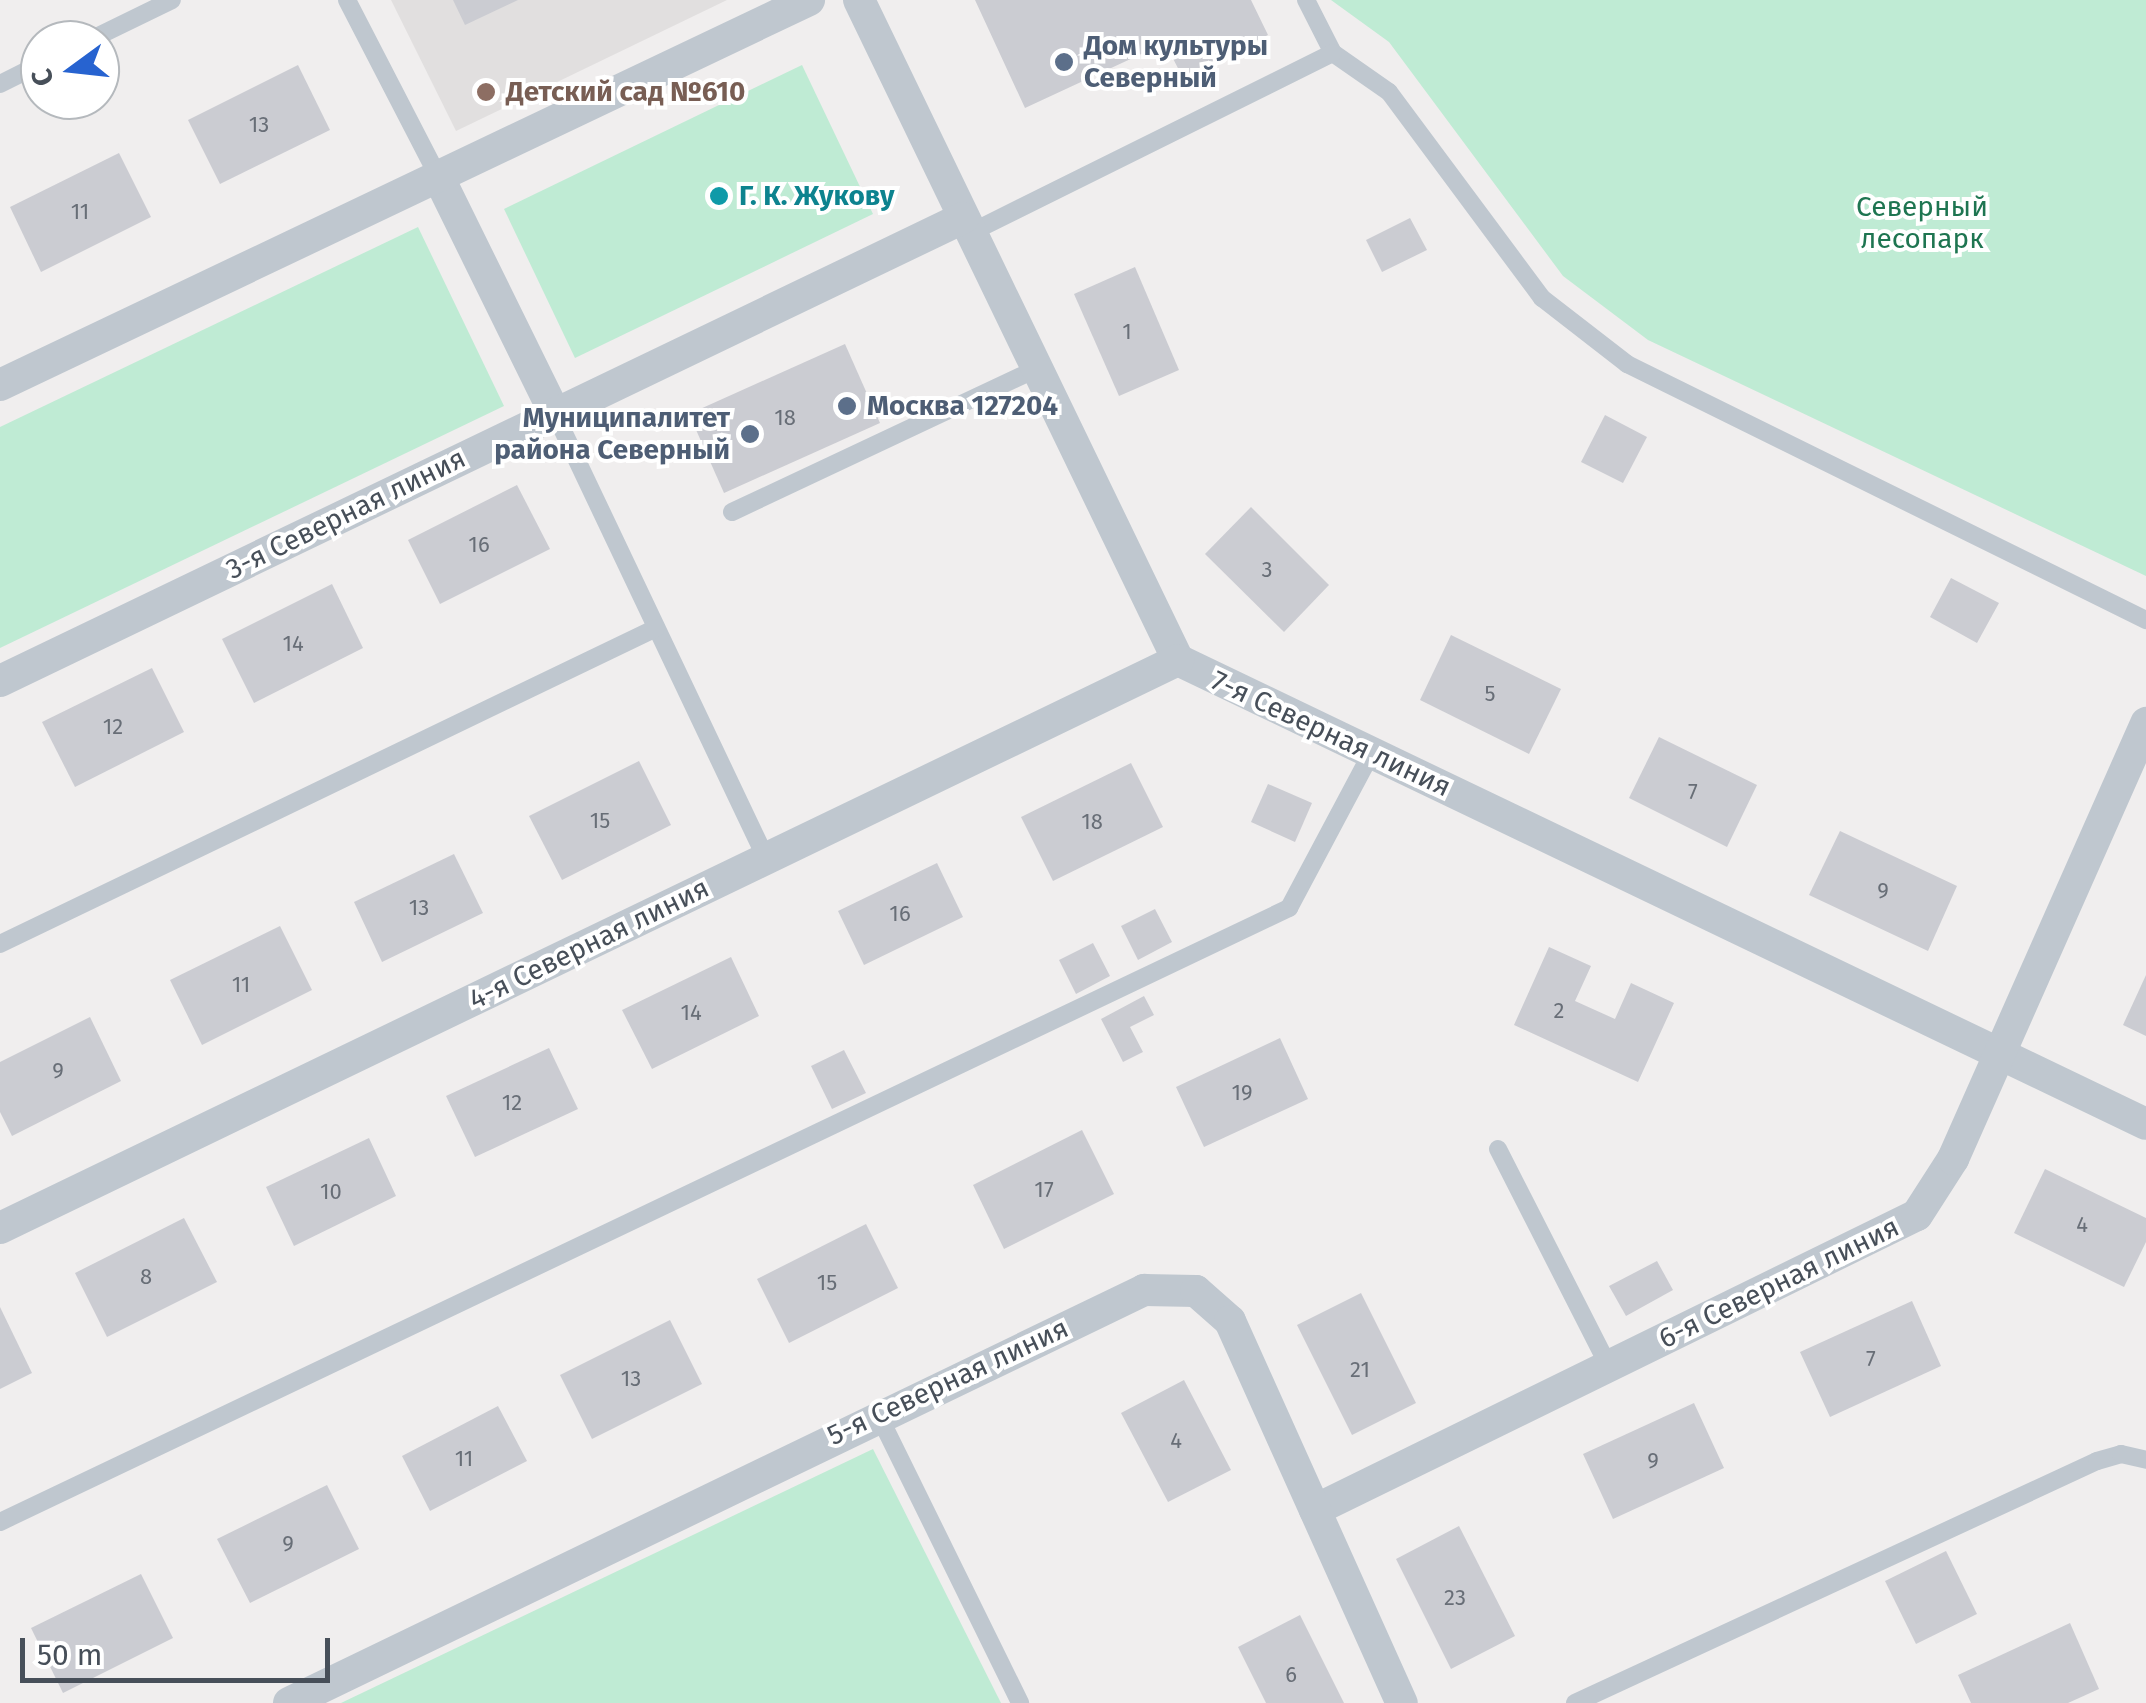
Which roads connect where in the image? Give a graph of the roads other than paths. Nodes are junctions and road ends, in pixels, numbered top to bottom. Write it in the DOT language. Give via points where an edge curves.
graph roads {
  1 [pos="172,0"];
  2 [pos="347,0"];
  3 [pos="808,0"];
  4 [pos="860,0"];
  5 [pos="1306,0"];
  6 [pos="120,25"];
  7 [pos="1333,53"];
  8 [pos="440,178"];
  9 [pos="966,226"];
  10 [pos="1032,371"];
  11 [pos="0,386"];
  12 [pos="555,414"];
  13 [pos="732,512"];
  14 [pos="2146,620"];
  15 [pos="656,628"];
  16 [pos="1178,660"];
  17 [pos="0,681"];
  18 [pos="2146,723"];
  19 [pos="1372,752"];
  20 [pos="766,859"];
  21 [pos="0,944"];
  22 [pos="1998,1052"];
  23 [pos="2146,1124"];
  24 [pos="1498,1149"];
  25 [pos="0,1228"];
  26 [pos="1609,1366"];
  27 [pos="878,1413"];
  28 [pos="2146,1460"];
  29 [pos="1315,1510"];
  30 [pos="0,1522"];
  31 [pos="289,1703"];
  32 [pos="1020,1703"];
  33 [pos="1402,1703"];
  34 [pos="1575,1703"];
  1 -- 6 [label="lane"];
  2 -- 8 [label="lane"];
  3 -- 8 [label="street"];
  4 -- 9 [label="street, 7-я Северная линия"];
  5 -- 7 [label="lane"];
  7 -- 9 [label="lane"];
  7 -- 14 [label="lane" via="1390,92 1542,298 1627,364"];
  8 -- 11 [label="street"];
  8 -- 12 [label="street"];
  9 -- 10 [label="street, 7-я Северная линия"];
  9 -- 12 [label="street, 3-я Северная линия"];
  10 -- 13 [label="lane"];
  10 -- 16 [label="street, 7-я Северная линия"];
  12 -- 15 [label="lane"];
  12 -- 17 [label="street, 3-я Северная линия"];
  15 -- 20 [label="lane"];
  15 -- 21 [label="lane"];
  16 -- 19 [label="street, 7-я Северная линия"];
  16 -- 20 [label="street, 4-я Северная линия"];
  18 -- 22 [label="street, 6-я Северная линия"];
  19 -- 22 [label="street, 7-я Северная линия"];
  19 -- 30 [label="lane" via="1288,908"];
  20 -- 25 [label="street, 4-я Северная линия"];
  22 -- 23 [label="street, 7-я Северная линия"];
  22 -- 26 [label="street, 6-я Северная линия" via="1953,1158 1917,1215"];
  24 -- 26 [label="lane"];
  26 -- 29 [label="street, 6-я Северная линия"];
  27 -- 29 [label="street, 5-я Северная линия" via="1144,1290 1196,1290 1230,1320"];
  27 -- 31 [label="street, 5-я Северная линия"];
  27 -- 32 [label="lane"];
  28 -- 34 [label="lane" via="2121,1454 2097,1461"];
  29 -- 33 [label="street, 5-я Северная линия"];
}
